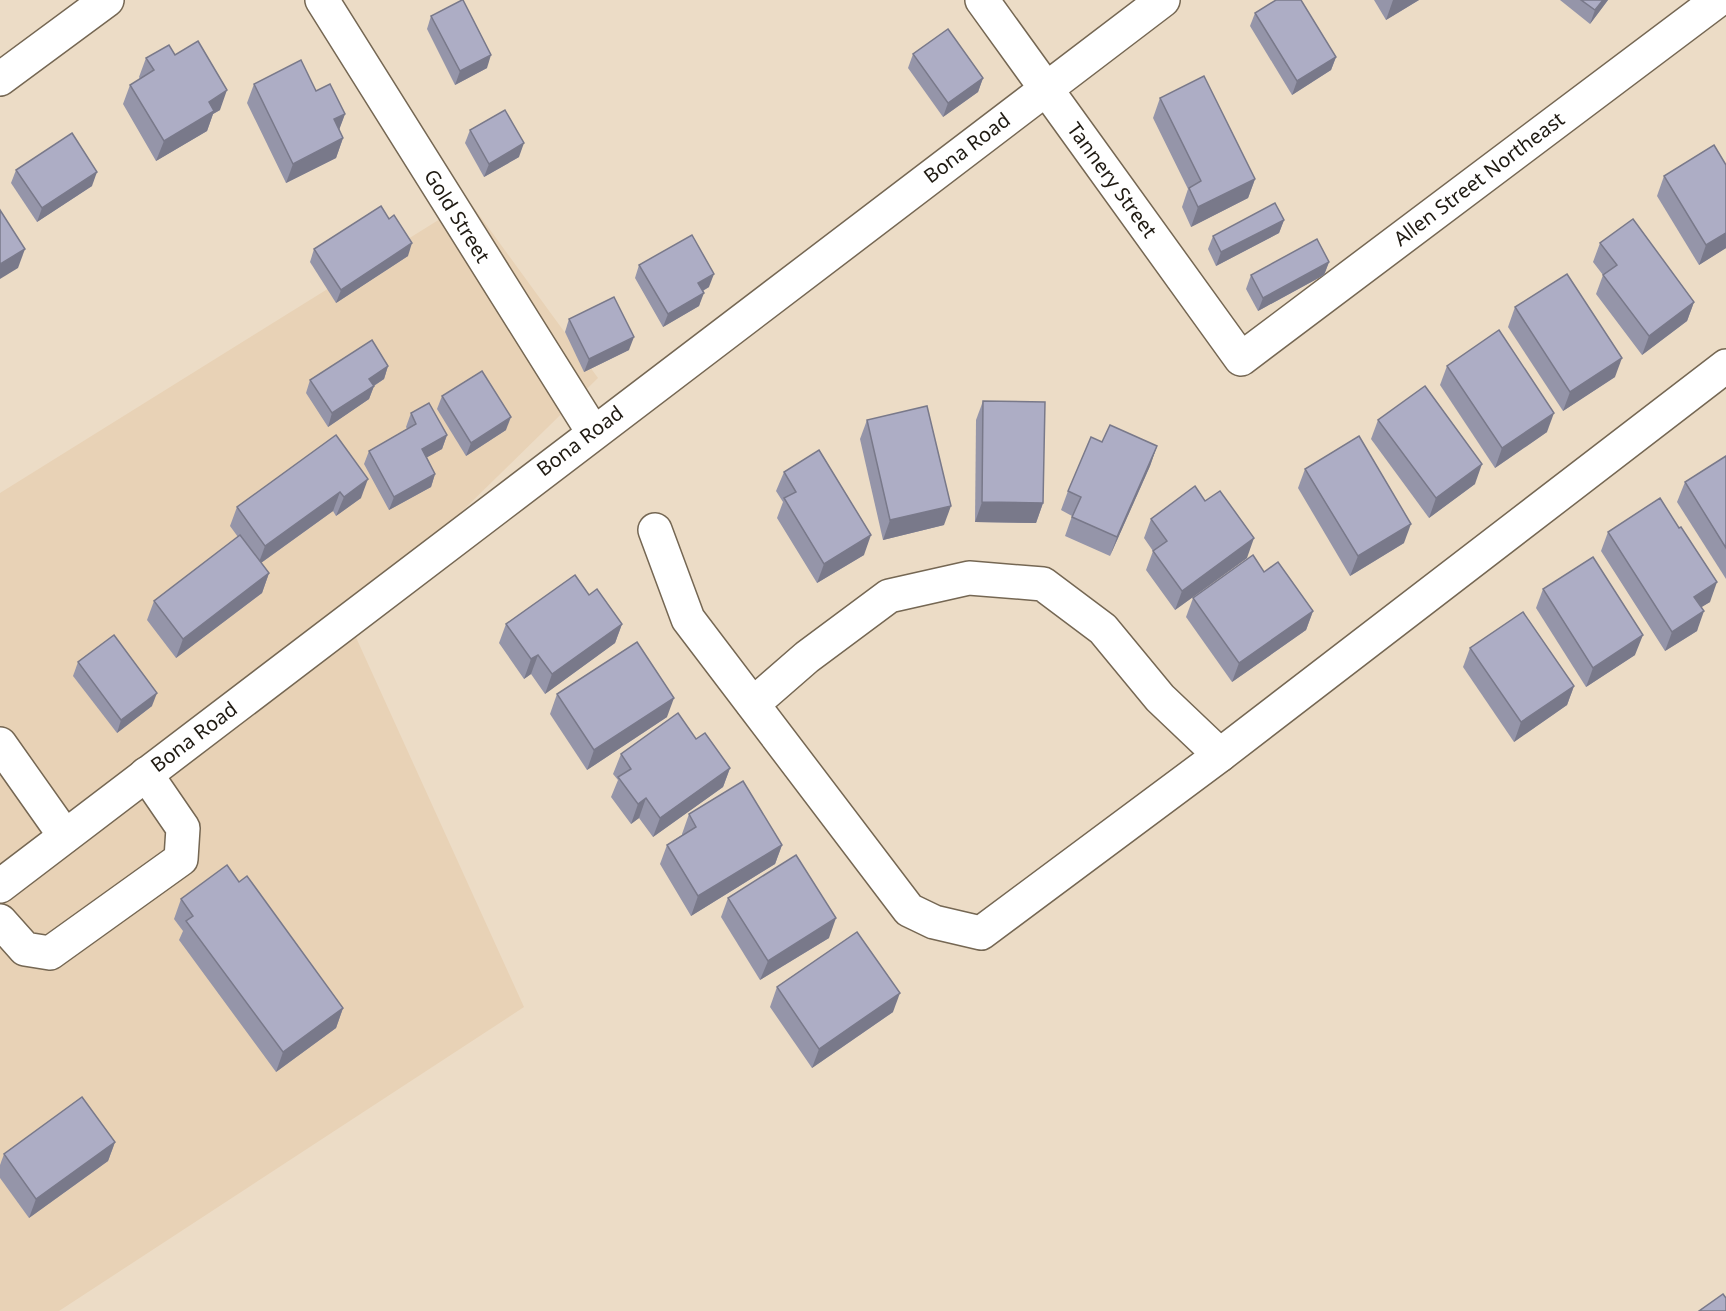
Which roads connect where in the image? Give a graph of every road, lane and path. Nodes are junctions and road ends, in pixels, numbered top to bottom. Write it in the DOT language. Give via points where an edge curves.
graph roads {
  1 [pos="107,0"];
  2 [pos="321,0"];
  3 [pos="982,0"];
  4 [pos="1163,0"];
  5 [pos="1704,4"];
  6 [pos="0,79"];
  7 [pos="1046,88"];
  8 [pos="1241,359"];
  9 [pos="1726,366"];
  10 [pos="593,432"];
  11 [pos="655,530"];
  12 [pos="753,704"];
  13 [pos="0,744"];
  14 [pos="1220,755"];
  15 [pos="146,774"];
  16 [pos="65,836"];
  17 [pos="0,886"];
  18 [pos="0,921"];
  1 -- 6 [label="street"];
  2 -- 10 [label="street, Gold Street"];
  3 -- 7 [label="street, Tannery Street"];
  4 -- 7 [label="street, Bona Road"];
  5 -- 8 [label="street, Allen Street Northeast"];
  7 -- 8 [label="street, Tannery Street"];
  7 -- 10 [label="street, Bona Road"];
  9 -- 14 [label="street"];
  10 -- 15 [label="street, Bona Road"];
  11 -- 12 [label="street" via="688,619"];
  12 -- 14 [label="street" via="807,657 889,596 969,578 1043,584 1103,629 1160,698"];
  12 -- 14 [label="street" via="909,910 934,922 981,933"];
  13 -- 16 [label="street"];
  15 -- 16 [label="street, Bona Road"];
  15 -- 18 [label="street" via="183,828 181,859 50,954 25,949"];
  16 -- 17 [label="street, Bona Road"];
}
